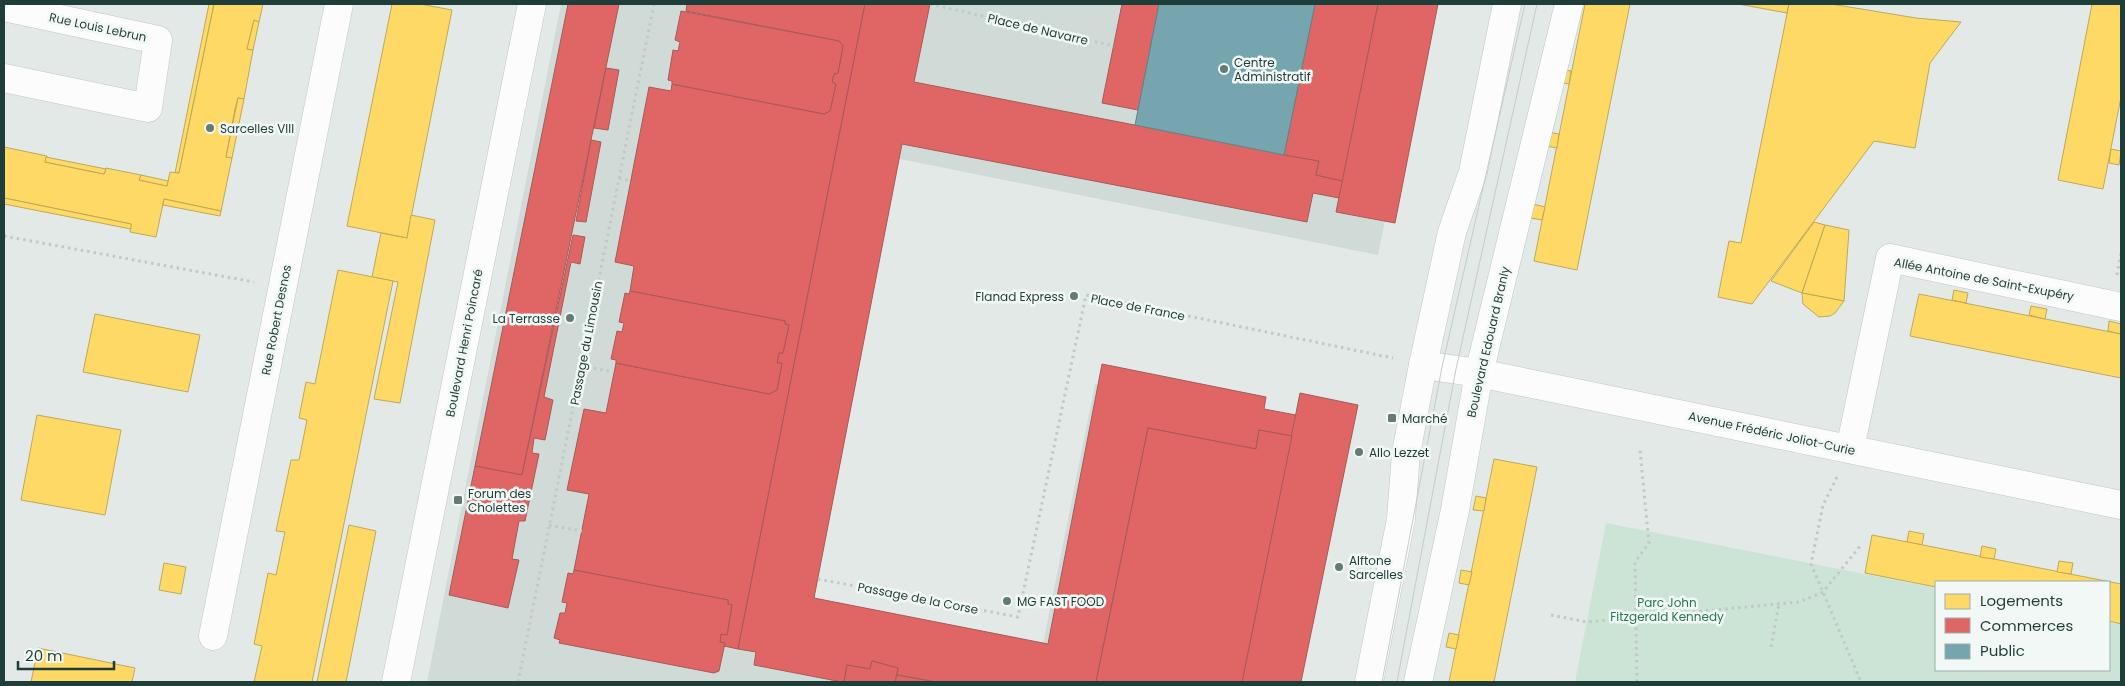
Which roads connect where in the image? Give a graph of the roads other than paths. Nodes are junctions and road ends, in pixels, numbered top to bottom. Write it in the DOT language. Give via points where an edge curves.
graph roads {
  1 [pos="339,4"];
  2 [pos="532,4"];
  3 [pos="1507,4"];
  4 [pos="1569,4"];
  5 [pos="4,7"];
  6 [pos="4,78"];
  7 [pos="2121,307"];
  8 [pos="1423,365"];
  9 [pos="1479,373"];
  10 [pos="1850,449"];
  11 [pos="2121,505"];
  12 [pos="213,636"];
  13 [pos="396,682"];
  14 [pos="1369,682"];
  15 [pos="1418,682"];
  1 -- 12 [label="street, Rue Robert Desnos"];
  2 -- 13 [label="street, Boulevard Henri Poincaré"];
  3 -- 8 [label="street" via="1473,172 1452,232"];
  4 -- 9 [label="street, Boulevard Edouard Branly"];
  5 -- 6 [label="street, Rue Louis Lebrun" via="158,40 148,108"];
  7 -- 10 [label="street, Allée Antoine de Saint-Exupéry" via="1890,258"];
  8 -- 9 [label="street, Avenue Frédéric Joliot-Curie"];
  8 -- 14 [label="street" via="1406,453 1401,519"];
  9 -- 10 [label="street, Avenue Frédéric Joliot-Curie"];
  9 -- 15 [label="street, Boulevard Edouard Branly" via="1455,510"];
  10 -- 11 [label="street, Avenue Frédéric Joliot-Curie"];
}
